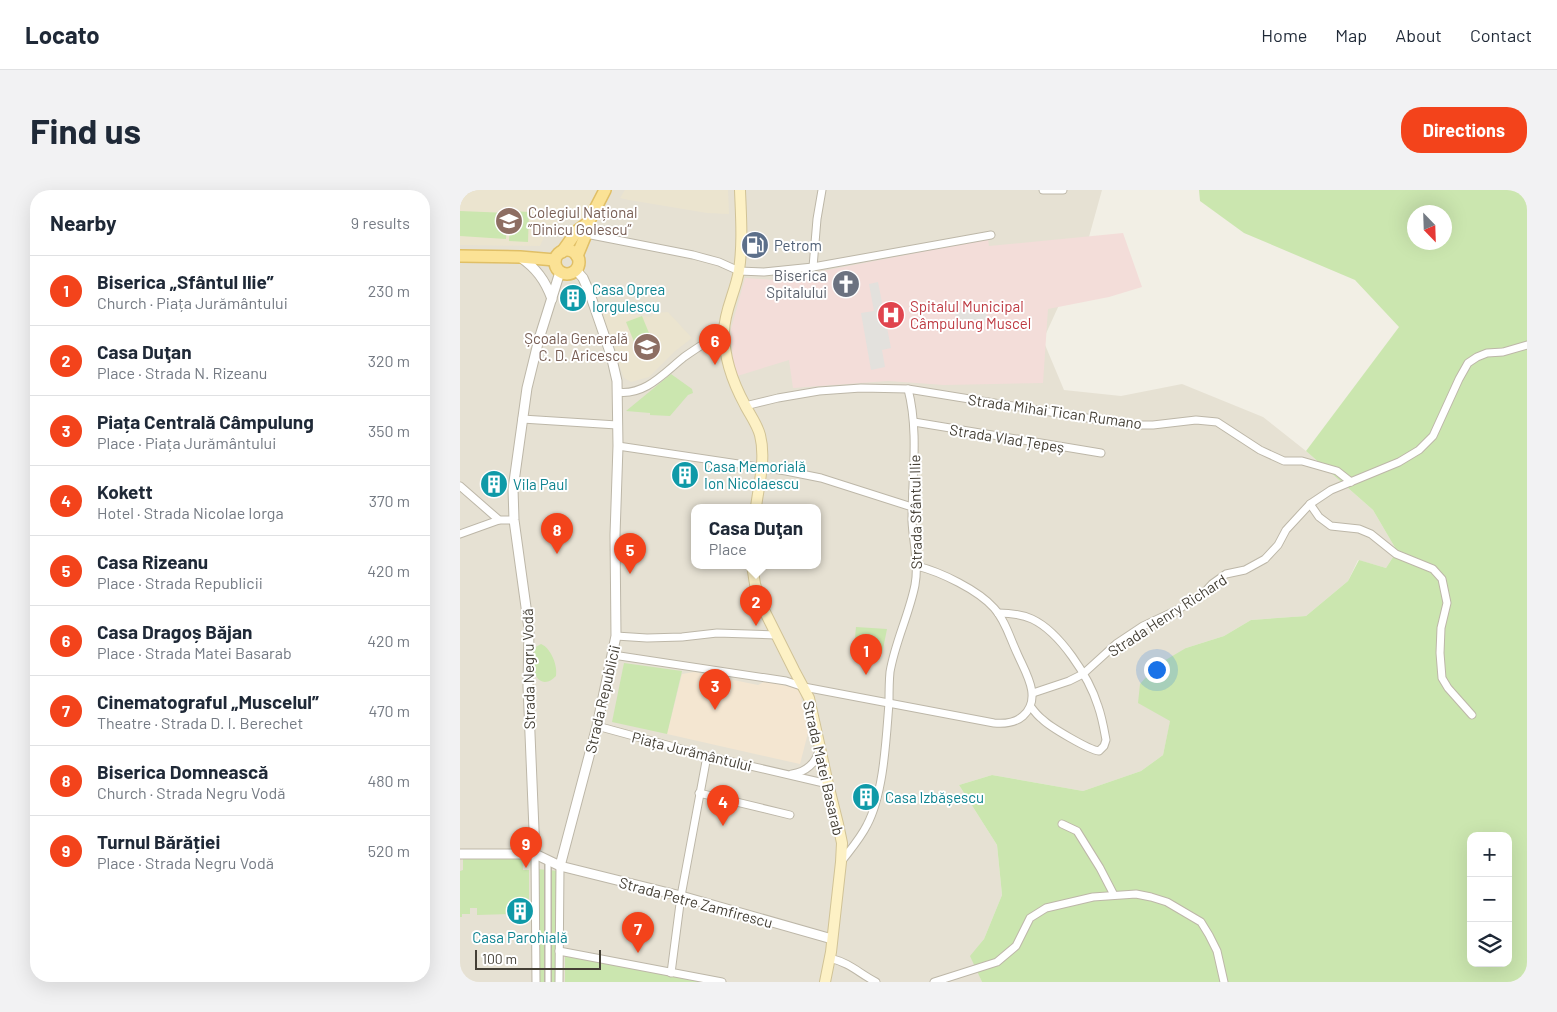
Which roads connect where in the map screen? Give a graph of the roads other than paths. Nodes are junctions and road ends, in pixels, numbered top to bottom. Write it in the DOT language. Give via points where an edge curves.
graph roads {
  1 [pos="605,190"];
  2 [pos="740,190"];
  3 [pos="822,190"];
  4 [pos="1043,190"];
  5 [pos="1062,190"];
  6 [pos="587,228"];
  7 [pos="991,235"];
  8 [pos="460,256"];
  9 [pos="558,256"];
  10 [pos="577,256"];
  11 [pos="520,257"];
  12 [pos="813,267"];
  13 [pos="576,270"];
  14 [pos="739,271"];
  15 [pos="560,272"];
  16 [pos="552,299"];
  17 [pos="724,332"];
  18 [pos="1527,345"];
  19 [pos="908,389"];
  20 [pos="618,392"];
  21 [pos="745,406"];
  22 [pos="522,420"];
  23 [pos="914,422"];
  24 [pos="617,425"];
  25 [pos="618,446"];
  26 [pos="1101,453"];
  27 [pos="762,466"];
  28 [pos="1351,482"];
  29 [pos="460,486"];
  30 [pos="756,504"];
  31 [pos="1310,504"];
  32 [pos="912,507"];
  33 [pos="499,520"];
  34 [pos="514,520"];
  35 [pos="460,534"];
  36 [pos="917,566"];
  37 [pos="753,569"];
  38 [pos="998,612"];
  39 [pos="776,635"];
  40 [pos="616,636"];
  41 [pos="613,655"];
  42 [pos="1083,674"];
  43 [pos="804,687"];
  44 [pos="1033,693"];
  45 [pos="889,703"];
  46 [pos="1030,707"];
  47 [pos="1472,715"];
  48 [pos="597,726"];
  49 [pos="820,747"];
  50 [pos="707,756"];
  51 [pos="787,775"];
  52 [pos="828,784"];
  53 [pos="699,793"];
  54 [pos="790,815"];
  55 [pos="1062,824"];
  56 [pos="460,854"];
  57 [pos="535,854"];
  58 [pos="548,860"];
  59 [pos="841,862"];
  60 [pos="560,866"];
  61 [pos="680,896"];
  62 [pos="1114,896"];
  63 [pos="832,939"];
  64 [pos="559,951"];
  65 [pos="830,958"];
  66 [pos="671,973"];
  67 [pos="536,982"];
  68 [pos="548,982"];
  69 [pos="559,982"];
  70 [pos="722,982"];
  71 [pos="825,982"];
  72 [pos="876,982"];
  73 [pos="934,982"];
  74 [pos="1224,982"];
  1 -- 6 [label="main road"];
  2 -- 14 [label="main road" via="742,232"];
  3 -- 12 [label="street"];
  4 -- 5 [label="street"];
  6 -- 9 [label="main road" via="576,231"];
  6 -- 10 [label="main road"];
  6 -- 14 [label="street" via="719,262"];
  7 -- 12 [label="street"];
  8 -- 11 [label="main road"];
  9 -- 10 [label="main road" via="568,251"];
  9 -- 11 [label="main road"];
  9 -- 15 [label="main road" via="556,268"];
  10 -- 13 [label="main road"];
  11 -- 16 [label="street" via="541,275"];
  12 -- 14 [label="street"];
  13 -- 15 [label="main road" via="567,274"];
  13 -- 20 [label="street, Strada Republicii" via="588,288 612,355"];
  14 -- 17 [label="main road"];
  15 -- 16 [label="street, Strada Negru Vodă"];
  16 -- 22 [label="street, Strada Negru Vodă" via="532,364"];
  17 -- 20 [label="street" via="644,388"];
  17 -- 21 [label="main road" via="730,372"];
  18 -- 28 [label="street, Strada Henry Richard" via="1487,353 1468,363 1433,436 1419,450 1399,462"];
  19 -- 21 [label="street, Strada Mihai Tican Rumano" via="819,391"];
  19 -- 23 [label="street, Strada Sfântul Ilie"];
  19 -- 28 [label="street, Strada Mihai Tican Rumano" via="1130,425 1196,420 1217,422 1260,450 1284,461 1302,461 1337,471"];
  20 -- 24 [label="street, Strada Republicii"];
  21 -- 27 [label="main road" via="760,436"];
  22 -- 24 [label="street"];
  22 -- 34 [label="street, Strada Negru Vodă" via="514,482"];
  23 -- 26 [label="street, Strada Vlad Țepeș"];
  23 -- 32 [label="street, Strada Sfântul Ilie"];
  24 -- 25 [label="street, Strada Republicii"];
  25 -- 27 [label="street"];
  25 -- 40 [label="street, Strada Republicii"];
  27 -- 30 [label="main road"];
  27 -- 32 [label="street" via="821,478"];
  28 -- 31 [label="street, Strada Henry Richard"];
  29 -- 33 [label="street"];
  31 -- 42 [label="street, Strada Henry Richard" via="1265,559 1245,570 1226,574 1177,610 1143,626 1116,644"];
  31 -- 47 [label="street" via="1331,526 1359,529 1371,534 1396,554 1433,569 1442,579 1447,603 1441,628 1442,678"];
  32 -- 36 [label="street, Strada Sfântul Ilie"];
  33 -- 34 [label="street"];
  33 -- 35 [label="street"];
  34 -- 57 [label="street, Strada Negru Vodă" via="530,629 528,686"];
  36 -- 38 [label="street" via="944,575 986,600"];
  36 -- 45 [label="street, Strada Sfântul Ilie" via="911,601 895,649"];
  37 -- 39 [label="main road, Strada Matei Basarab" via="761,604"];
  38 -- 42 [label="street" via="1020,614 1043,626 1065,648"];
  38 -- 44 [label="street"];
  39 -- 40 [label="street"];
  39 -- 43 [label="main road, Strada Matei Basarab"];
  40 -- 41 [label="street, Strada Republicii"];
  41 -- 43 [label="street" via="747,674"];
  41 -- 48 [label="street, Strada Republicii"];
  42 -- 44 [label="street, Strada Henry Richard"];
  42 -- 46 [label="street" via="1098,705 1104,727 1106,740 1099,751 1048,725"];
  43 -- 45 [label="street"];
  43 -- 49 [label="main road, Strada Matei Basarab"];
  44 -- 46 [label="street"];
  45 -- 46 [label="street" via="1005,724 1020,718"];
  45 -- 59 [label="street, Strada Sfântul Ilie" via="875,805 860,839"];
  48 -- 50 [label="street, Piața Jurământului"];
  48 -- 60 [label="street, Strada Republicii"];
  49 -- 51 [label="street" via="809,767"];
  49 -- 52 [label="main road, Strada Matei Basarab"];
  50 -- 51 [label="street, Piața Jurământului"];
  50 -- 53 [label="street"];
  51 -- 52 [label="street, Piața Jurământului"];
  52 -- 59 [label="main road, Strada Matei Basarab" via="842,843"];
  53 -- 54 [label="street"];
  53 -- 61 [label="street"];
  55 -- 62 [label="street" via="1077,832"];
  56 -- 57 [label="street"];
  57 -- 58 [label="street, Strada Petre Zamfirescu"];
  57 -- 67 [label="street, Strada Negru Vodă"];
  58 -- 60 [label="street, Strada Petre Zamfirescu"];
  58 -- 68 [label="street"];
  59 -- 63 [label="main road, Strada Matei Basarab"];
  60 -- 61 [label="street, Strada Petre Zamfirescu"];
  60 -- 64 [label="street, Strada Republicii"];
  61 -- 63 [label="street, Strada Petre Zamfirescu"];
  61 -- 66 [label="street"];
  62 -- 73 [label="street" via="1093,897 1046,908 1030,918 1016,946 998,962"];
  62 -- 74 [label="street" via="1151,896 1200,922 1217,951"];
  63 -- 65 [label="main road, Strada Matei Basarab"];
  64 -- 66 [label="street"];
  64 -- 69 [label="street, Strada Republicii"];
  65 -- 71 [label="main road, Strada Matei Basarab"];
  65 -- 72 [label="street" via="852,966"];
  66 -- 70 [label="street"];
}
